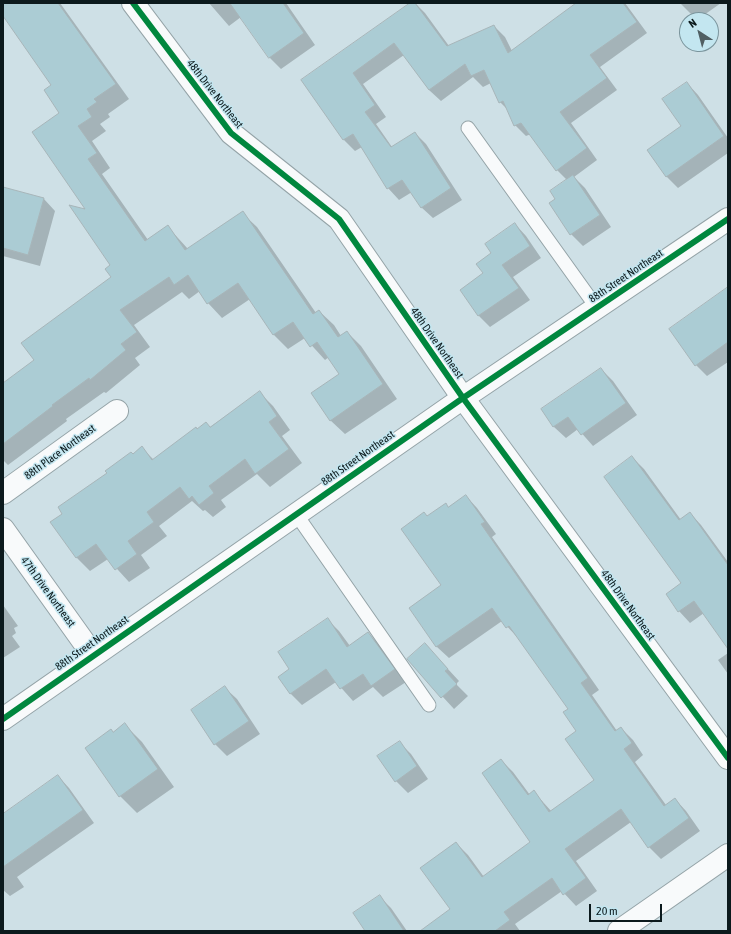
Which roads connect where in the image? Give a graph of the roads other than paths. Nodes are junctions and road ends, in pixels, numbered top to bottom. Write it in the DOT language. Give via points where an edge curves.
graph roads {
  1 [pos="133,3"];
  2 [pos="468,128"];
  3 [pos="728,219"];
  4 [pos="597,308"];
  5 [pos="463,398"];
  6 [pos="117,411"];
  7 [pos="3,493"];
  8 [pos="296,514"];
  9 [pos="3,529"];
  10 [pos="93,655"];
  11 [pos="429,705"];
  12 [pos="3,719"];
  13 [pos="728,758"];
  14 [pos="728,855"];
  15 [pos="619,931"];
  1 -- 5 [label="street, 48th Drive Northeast" via="231,133 339,219"];
  2 -- 4 [label="lane"];
  3 -- 4 [label="street, 88th Street Northeast"];
  4 -- 5 [label="street, 88th Street Northeast"];
  5 -- 8 [label="street, 88th Street Northeast"];
  5 -- 13 [label="street, 48th Drive Northeast"];
  6 -- 7 [label="street, 88th Place Northeast"];
  8 -- 10 [label="street, 88th Street Northeast"];
  8 -- 11 [label="lane"];
  9 -- 10 [label="street, 47th Drive Northeast"];
  10 -- 12 [label="street, 88th Street Northeast"];
  14 -- 15 [label="street"];
}
